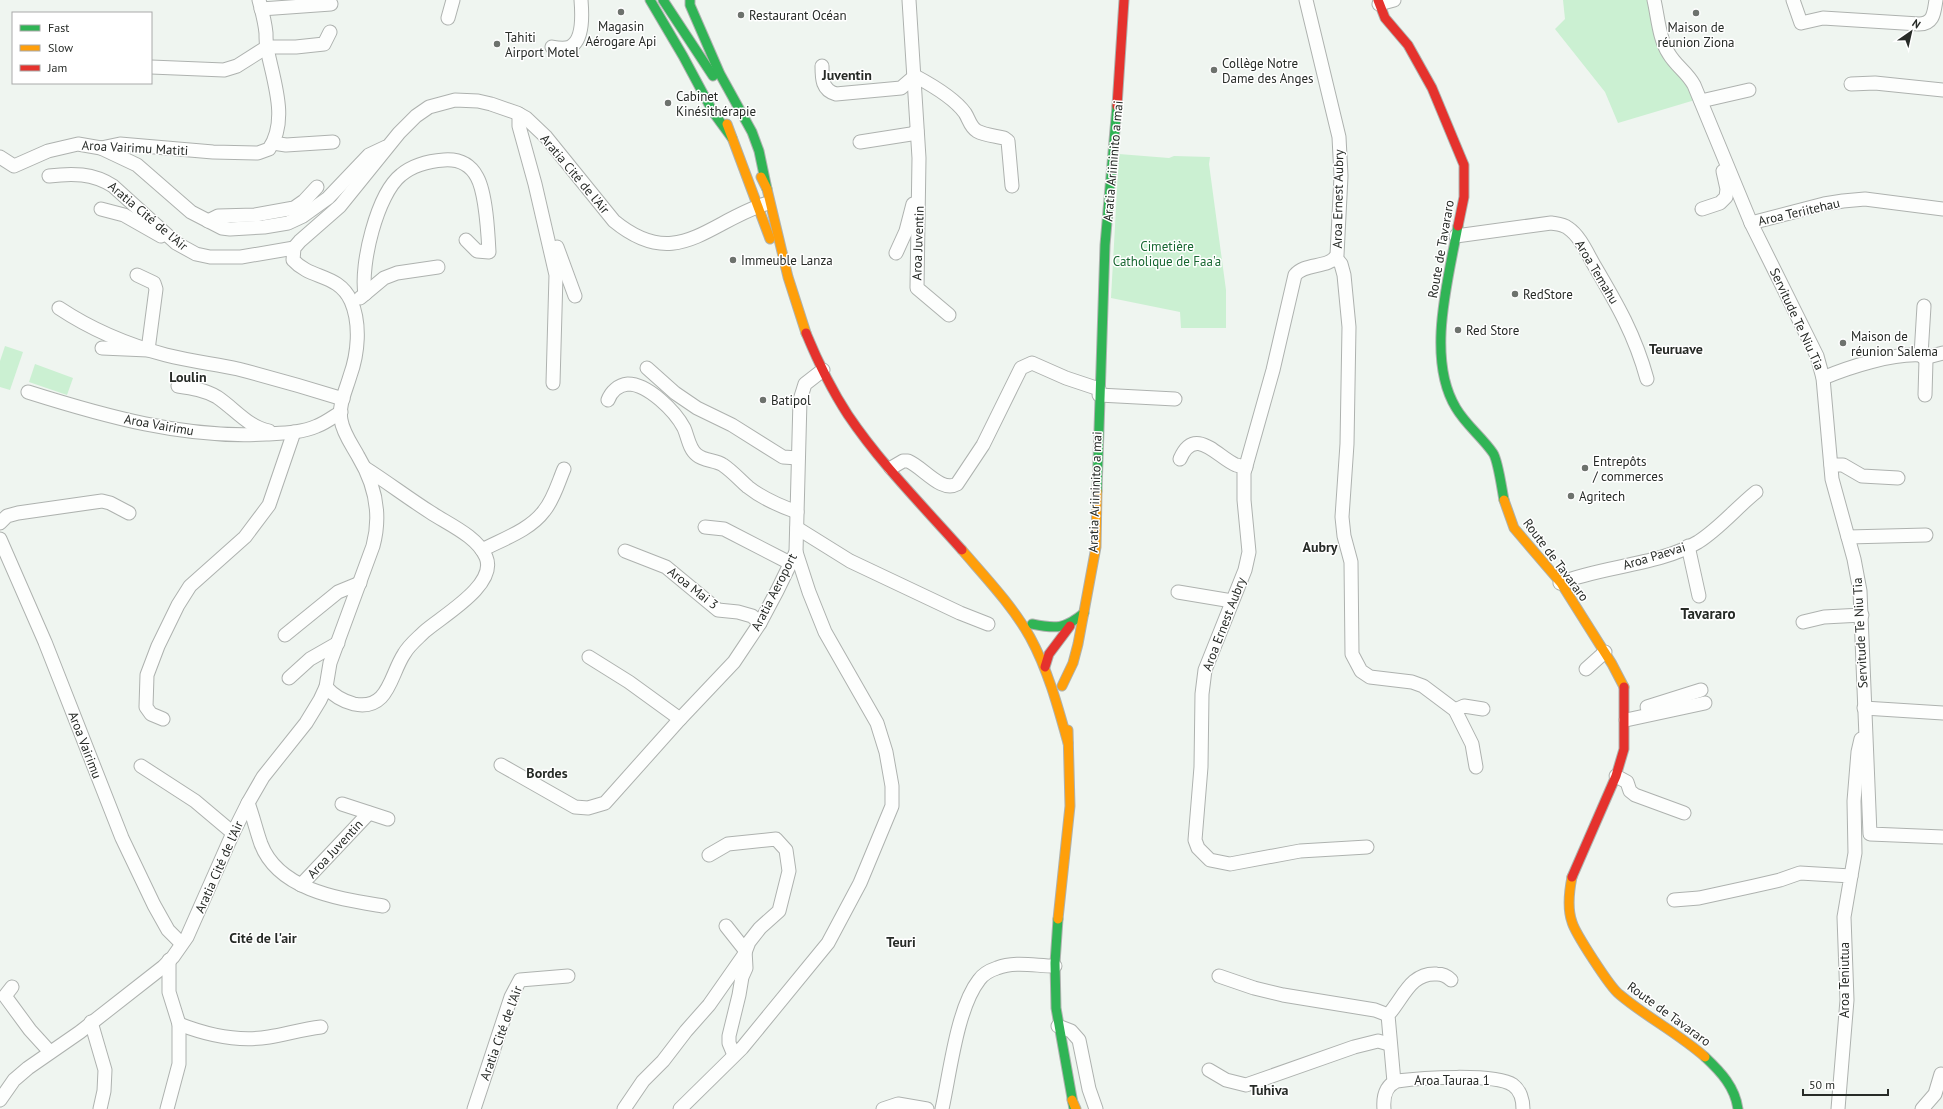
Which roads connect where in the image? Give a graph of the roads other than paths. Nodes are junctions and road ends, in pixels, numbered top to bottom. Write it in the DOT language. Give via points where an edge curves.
graph roads {
  1 [pos="453,0"];
  2 [pos="581,0"];
  3 [pos="650,0"];
  4 [pos="663,0"];
  5 [pos="690,0"];
  6 [pos="909,0"];
  7 [pos="1124,0"];
  8 [pos="1306,0"];
  9 [pos="1394,0"];
  10 [pos="1654,0"];
  11 [pos="1793,0"];
  12 [pos="1938,1"];
  13 [pos="1379,2"];
  14 [pos="260,4"];
  15 [pos="331,4"];
  16 [pos="448,18"];
  17 [pos="330,32"];
  18 [pos="266,47"];
  19 [pos="552,47"];
  20 [pos="822,66"];
  21 [pos="152,67"];
  22 [pos="915,76"];
  23 [pos="1851,84"];
  24 [pos="1749,90"];
  25 [pos="1943,90"];
  26 [pos="1701,101"];
  27 [pos="519,114"];
  28 [pos="917,131"];
  29 [pos="737,135"];
  30 [pos="333,142"];
  31 [pos="860,142"];
  32 [pos="273,143"];
  33 [pos="389,146"];
  34 [pos="747,147"];
  35 [pos="102,148"];
  36 [pos="0,157"];
  37 [pos="1726,163"];
  38 [pos="49,176"];
  39 [pos="919,181"];
  40 [pos="1012,186"];
  41 [pos="317,187"];
  42 [pos="767,189"];
  43 [pos="539,201"];
  44 [pos="770,202"];
  45 [pos="757,207"];
  46 [pos="1943,208"];
  47 [pos="102,209"];
  48 [pos="1702,209"];
  49 [pos="208,221"];
  50 [pos="1751,223"];
  51 [pos="1456,236"];
  52 [pos="466,240"];
  53 [pos="176,243"];
  54 [pos="294,248"];
  55 [pos="896,253"];
  56 [pos="1336,258"];
  57 [pos="438,267"];
  58 [pos="137,275"];
  59 [pos="787,278"];
  60 [pos="365,294"];
  61 [pos="575,296"];
  62 [pos="352,304"];
  63 [pos="1924,306"];
  64 [pos="59,308"];
  65 [pos="949,315"];
  66 [pos="102,348"];
  67 [pos="148,350"];
  68 [pos="1943,353"];
  69 [pos="1922,357"];
  70 [pos="647,368"];
  71 [pos="823,370"];
  72 [pos="1823,378"];
  73 [pos="1647,379"];
  74 [pos="553,383"];
  75 [pos="178,386"];
  76 [pos="28,392"];
  77 [pos="1099,392"];
  78 [pos="1925,395"];
  79 [pos="343,399"];
  80 [pos="1175,399"];
  81 [pos="608,400"];
  82 [pos="341,412"];
  83 [pos="288,432"];
  84 [pos="798,458"];
  85 [pos="1180,459"];
  86 [pos="1831,465"];
  87 [pos="1246,467"];
  88 [pos="365,468"];
  89 [pos="891,468"];
  90 [pos="564,469"];
  91 [pos="1898,478"];
  92 [pos="1756,492"];
  93 [pos="130,512"];
  94 [pos="797,512"];
  95 [pos="0,523"];
  96 [pos="705,527"];
  97 [pos="797,528"];
  98 [pos="1926,535"];
  99 [pos="1848,537"];
  100 [pos="0,540"];
  101 [pos="958,545"];
  102 [pos="1688,546"];
  103 [pos="482,550"];
  104 [pos="625,551"];
  105 [pos="793,557"];
  106 [pos="360,583"];
  107 [pos="1560,583"];
  108 [pos="1178,592"];
  109 [pos="1699,596"];
  110 [pos="1232,601"];
  111 [pos="1084,613"];
  112 [pos="1862,615"];
  113 [pos="1804,622"];
  114 [pos="760,623"];
  115 [pos="988,624"];
  116 [pos="1032,624"];
  117 [pos="1070,626"];
  118 [pos="285,635"];
  119 [pos="338,643"];
  120 [pos="1605,652"];
  121 [pos="1049,654"];
  122 [pos="589,657"];
  123 [pos="1045,667"];
  124 [pos="1586,669"];
  125 [pos="289,678"];
  126 [pos="1062,686"];
  127 [pos="326,687"];
  128 [pos="1701,690"];
  129 [pos="1705,703"];
  130 [pos="1864,708"];
  131 [pos="1483,709"];
  132 [pos="1455,710"];
  133 [pos="1943,713"];
  134 [pos="1626,716"];
  135 [pos="163,719"];
  136 [pos="680,719"];
  137 [pos="1866,733"];
  138 [pos="1068,743"];
  139 [pos="501,765"];
  140 [pos="141,766"];
  141 [pos="1476,767"];
  142 [pos="1616,776"];
  143 [pos="248,803"];
  144 [pos="342,804"];
  145 [pos="369,813"];
  146 [pos="1684,813"];
  147 [pos="388,819"];
  148 [pos="233,833"];
  149 [pos="1943,837"];
  150 [pos="1367,847"];
  151 [pos="709,855"];
  152 [pos="1850,876"];
  153 [pos="301,885"];
  154 [pos="1674,900"];
  155 [pos="383,906"];
  156 [pos="726,926"];
  157 [pos="181,943"];
  158 [pos="745,950"];
  159 [pos="169,960"];
  160 [pos="1055,966"];
  161 [pos="568,976"];
  162 [pos="1219,976"];
  163 [pos="1451,980"];
  164 [pos="12,987"];
  165 [pos="1388,1015"];
  166 [pos="91,1022"];
  167 [pos="179,1024"];
  168 [pos="1058,1026"];
  169 [pos="321,1027"];
  170 [pos="1390,1044"];
  171 [pos="50,1052"];
  172 [pos="734,1055"];
  173 [pos="1209,1070"];
  174 [pos="1941,1074"];
  175 [pos="1394,1082"];
  176 [pos="0,1100"];
  177 [pos="1074,1107"];
  178 [pos="100,1109"];
  179 [pos="168,1109"];
  180 [pos="474,1109"];
  181 [pos="624,1109"];
  182 [pos="680,1109"];
  183 [pos="883,1109"];
  184 [pos="927,1109"];
  185 [pos="942,1109"];
  186 [pos="1096,1109"];
  187 [pos="1384,1109"];
  188 [pos="1523,1109"];
  189 [pos="1738,1109"];
  190 [pos="1838,1109"];
  191 [pos="1922,1109"];
  1 -- 16 [label="street"];
  2 -- 19 [label="street" via="583,14 575,41 565,48"];
  3 -- 29 [label="main road" via="716,119 723,129"];
  4 -- 29 [label="main road" via="685,34"];
  5 -- 42 [label="main road" via="720,74 752,132 759,150"];
  6 -- 22 [label="street, Aroa Juventin"];
  7 -- 77 [label="main road, Aratia Ariininito a mai" via="1106,245"];
  8 -- 56 [label="street, Aroa Ernest Aubry" via="1339,137 1342,176"];
  9 -- 13 [label="street"];
  10 -- 26 [label="street, Servitude Te Niu Tia" via="1665,48 1672,59 1688,74"];
  11 -- 12 [label="street" via="1801,23 1823,18 1925,24 1932,18"];
  13 -- 51 [label="main road, Route de Tavararo" via="1385,18 1408,45 1432,88 1464,165 1464,197"];
  14 -- 15 [label="street"];
  14 -- 18 [label="street"];
  17 -- 18 [label="street" via="324,44"];
  18 -- 21 [label="street" via="237,66 224,70"];
  18 -- 32 [label="street" via="278,113 278,132"];
  20 -- 22 [label="street" via="822,80 826,89 836,94 901,88"];
  22 -- 28 [label="street, Aroa Juventin"];
  22 -- 40 [label="street" via="950,99 965,113 978,132 1008,141"];
  23 -- 25 [label="street" via="1875,83"];
  24 -- 26 [label="street"];
  26 -- 37 [label="street, Servitude Te Niu Tia"];
  27 -- 33 [label="street, Aratia Cité de l'Air" via="504,107 478,101 441,102 416,116"];
  27 -- 43 [label="street" via="519,126"];
  27 -- 45 [label="street, Aratia Cité de l'Air" via="546,137 614,221 627,232 647,241 661,244 693,238"];
  28 -- 31 [label="street"];
  28 -- 39 [label="street, Aroa Juventin"];
  29 -- 45 [label="main road"];
  30 -- 32 [label="street" via="286,145"];
  32 -- 35 [label="street, Aroa Vairimu Matiti" via="269,149 258,152 167,150 120,144"];
  33 -- 49 [label="street, Aratia Cité de l'Air" via="369,155 328,198 303,216 288,223 230,229"];
  33 -- 54 [label="street, Aratia Cité de l'Air" via="340,206"];
  34 -- 42 [label="main road"];
  35 -- 36 [label="street, Aroa Vairimu Matiti" via="78,144 68,146 14,166"];
  35 -- 49 [label="street, Aratia Cité de l'Air" via="137,164 191,212"];
  37 -- 48 [label="street" via="1722,175 1727,189 1726,197 1720,203"];
  37 -- 50 [label="street, Servitude Te Niu Tia"];
  38 -- 53 [label="street, Aratia Cité de l'Air" via="80,174 104,180"];
  39 -- 55 [label="street, Aroa Juventin" via="906,231"];
  39 -- 65 [label="street, Aroa Juventin" via="917,288"];
  41 -- 49 [label="street" via="294,208 255,215 218,216"];
  42 -- 44 [label="main road"];
  43 -- 61 [label="street"];
  43 -- 74 [label="street" via="552,254 556,285"];
  44 -- 45 [label="street, Aratia Cité de l'Air"];
  44 -- 59 [label="main road"];
  45 -- 59 [label="main road"];
  46 -- 50 [label="street, Aroa Teriitehau" via="1865,199 1824,204"];
  47 -- 53 [label="street" via="124,215"];
  50 -- 72 [label="street, Servitude Te Niu Tia" via="1810,341"];
  51 -- 73 [label="street, Aroa Temahu" via="1551,223 1569,228 1581,242 1627,322"];
  51 -- 107 [label="main road, Route de Tavararo" via="1447,287 1440,358 1447,390 1456,409 1494,454 1506,510 1514,528"];
  52 -- 60 [label="street" via="477,251 489,252 482,191 472,169 459,161 450,160 423,164 400,175 391,188 372,229 364,277"];
  53 -- 54 [label="street, Aratia Cité de l'Air" via="196,254 226,258"];
  54 -- 62 [label="street, Aratia Cité de l'Air" via="293,260 297,264 341,286"];
  56 -- 87 [label="street, Aroa Ernest Aubry" via="1298,271 1295,275 1273,370"];
  56 -- 132 [label="street, Aroa Ernest Aubry" via="1344,275 1349,327 1347,444 1342,517 1351,562 1352,654 1361,671 1370,677 1412,682 1422,686"];
  57 -- 60 [label="street" via="397,273 384,278"];
  58 -- 67 [label="street" via="154,283 156,289"];
  59 -- 71 [label="main road" via="801,322"];
  60 -- 62 [label="street"];
  62 -- 79 [label="street, Aratia Cité de l'Air" via="356,320 357,348"];
  63 -- 69 [label="street"];
  64 -- 67 [label="street" via="83,324"];
  66 -- 67 [label="street"];
  67 -- 79 [label="street" via="294,383"];
  68 -- 69 [label="street"];
  69 -- 72 [label="street" via="1904,355 1840,370"];
  69 -- 78 [label="street" via="1926,360"];
  70 -- 84 [label="street" via="675,393 697,408 732,425 783,457"];
  71 -- 84 [label="street, Aratia Aeroport" via="812,377 802,392"];
  71 -- 89 [label="main road" via="847,414"];
  72 -- 86 [label="street, Servitude Te Niu Tia"];
  75 -- 83 [label="street" via="201,389 217,397 251,425 260,429"];
  76 -- 83 [label="street, Aroa Vairimu" via="127,420 212,435 246,436"];
  77 -- 80 [label="street"];
  77 -- 89 [label="street" via="1032,363 1021,368 983,445 957,484 945,486 908,461"];
  77 -- 111 [label="main road, Aratia Ariininito a mai" via="1096,547"];
  79 -- 82 [label="street, Aratia Cité de l'Air"];
  81 -- 94 [label="street" via="611,394 624,385 642,386 660,400 677,419 698,456 722,464 766,499"];
  82 -- 83 [label="street, Aroa Vairimu" via="318,426"];
  82 -- 88 [label="street, Aratia Cité de l'Air" via="340,420 344,430"];
  83 -- 135 [label="street" via="269,505 245,537 190,586 158,646 147,675 146,707 151,714"];
  84 -- 94 [label="street, Aratia Aeroport"];
  85 -- 87 [label="street" via="1184,449 1202,445 1211,447 1236,465"];
  86 -- 91 [label="street" via="1843,465 1862,476"];
  86 -- 99 [label="street, Servitude Te Niu Tia" via="1832,478"];
  87 -- 110 [label="street, Aroa Ernest Aubry" via="1244,500 1249,552 1245,570"];
  88 -- 103 [label="street" via="470,538"];
  88 -- 106 [label="street, Aratia Cité de l'Air" via="377,503 378,526"];
  89 -- 101 [label="main road"];
  90 -- 103 [label="street" via="553,496 537,519 517,533"];
  92 -- 102 [label="street, Aroa Paevai" via="1716,530"];
  93 -- 95 [label="street" via="110,502 95,502 18,513 7,516"];
  94 -- 97 [label="street, Aratia Aeroport"];
  96 -- 105 [label="street" via="724,529"];
  97 -- 105 [label="street, Aratia Aeroport"];
  97 -- 115 [label="street" via="850,561"];
  98 -- 99 [label="street"];
  99 -- 112 [label="street, Servitude Te Niu Tia" via="1858,578"];
  100 -- 157 [label="street, Aroa Vairimu" via="45,642 122,838 168,930"];
  101 -- 116 [label="main road" via="977,558"];
  101 -- 123 [label="main road" via="1017,617"];
  102 -- 107 [label="street, Aroa Paevai" via="1654,558 1580,574"];
  102 -- 109 [label="street"];
  103 -- 127 [label="street" via="487,560 487,572 480,586 429,627 409,647 383,696 370,704 356,704 340,699"];
  104 -- 114 [label="street, Aroa Mai 3" via="666,567 718,610 752,616"];
  105 -- 114 [label="street, Aratia Aeroport"];
  105 -- 172 [label="street" via="827,637 877,723 886,752 892,786 892,806 860,883 828,943 759,1029"];
  106 -- 118 [label="street" via="338,592"];
  106 -- 119 [label="street, Aratia Cité de l'Air"];
  107 -- 120 [label="main road, Route de Tavararo"];
  108 -- 110 [label="street"];
  110 -- 150 [label="street, Aroa Ernest Aubry" via="1205,670 1201,767 1195,828 1198,848 1210,860 1230,864 1300,851"];
  111 -- 117 [label="main road"];
  111 -- 126 [label="main road, Aratia Ariininito a mai" via="1073,663"];
  112 -- 113 [label="street" via="1824,617"];
  112 -- 130 [label="street, Servitude Te Niu Tia"];
  114 -- 136 [label="street, Aratia Aeroport" via="734,662"];
  116 -- 117 [label="main road" via="1050,628"];
  116 -- 121 [label="main road"];
  117 -- 121 [label="main road"];
  119 -- 125 [label="street" via="310,660"];
  119 -- 127 [label="street, Aratia Cité de l'Air" via="330,663"];
  120 -- 124 [label="street"];
  120 -- 134 [label="main road, Route de Tavararo" via="1625,689"];
  121 -- 123 [label="main road"];
  121 -- 126 [label="main road"];
  122 -- 136 [label="street"];
  123 -- 138 [label="main road"];
  126 -- 138 [label="main road"];
  127 -- 143 [label="street, Aratia Cité de l'Air" via="314,712 263,776"];
  128 -- 134 [label="street"];
  129 -- 134 [label="street"];
  130 -- 133 [label="street"];
  130 -- 137 [label="street, Servitude Te Niu Tia"];
  131 -- 132 [label="street" via="1464,706"];
  132 -- 141 [label="street, Aroa Ernest Aubry" via="1472,744"];
  134 -- 142 [label="main road, Route de Tavararo" via="1624,749"];
  136 -- 139 [label="street, Aratia Aeroport" via="605,802 588,808 576,807"];
  137 -- 149 [label="street, Servitude Te Niu Tia" via="1870,834"];
  137 -- 152 [label="street, Aroa Teniutua" via="1860,741 1858,752 1854,801 1855,853"];
  138 -- 160 [label="main road" via="1070,806 1059,895"];
  140 -- 148 [label="street" via="195,801"];
  142 -- 146 [label="street" via="1627,782 1630,792 1635,795"];
  142 -- 189 [label="main road, Route de Tavararo" via="1574,870 1569,908 1572,923 1617,994 1687,1041 1718,1069 1736,1095"];
  143 -- 148 [label="street, Aratia Cité de l'Air"];
  143 -- 153 [label="street, Aroa Juventin" via="266,853 277,867"];
  144 -- 145 [label="street, Aroa Juventin"];
  145 -- 147 [label="street, Aroa Juventin"];
  145 -- 153 [label="street, Aroa Juventin"];
  148 -- 157 [label="street, Aratia Cité de l'Air" via="192,927"];
  151 -- 158 [label="street" via="728,844 776,839 786,850 788,871 779,910 760,928"];
  152 -- 154 [label="street" via="1800,873 1699,898"];
  152 -- 190 [label="street, Aroa Teniutua" via="1844,917 1847,1000"];
  153 -- 155 [label="street, Aroa Juventin" via="334,898"];
  156 -- 158 [label="street"];
  157 -- 159 [label="street, Aratia Cité de l'Air"];
  158 -- 172 [label="street" via="746,968 729,1043"];
  158 -- 181 [label="street" via="709,1005 663,1062 643,1081"];
  159 -- 166 [label="street, Aratia Cité de l'Air"];
  159 -- 167 [label="street" via="170,992"];
  160 -- 168 [label="main road"];
  160 -- 185 [label="street" via="1005,966 986,973 979,980 960,1025"];
  161 -- 180 [label="street, Aratia Cité de l'Air" via="520,980 511,997"];
  162 -- 165 [label="street" via="1254,988 1375,1010"];
  163 -- 165 [label="street" via="1436,974 1419,978 1412,983"];
  164 -- 171 [label="street" via="5,996"];
  165 -- 170 [label="street"];
  166 -- 171 [label="street, Aratia Cité de l'Air"];
  166 -- 178 [label="street" via="105,1070"];
  167 -- 169 [label="street" via="222,1037 246,1038 268,1037"];
  167 -- 179 [label="street" via="179,1064"];
  168 -- 177 [label="main road"];
  168 -- 186 [label="street" via="1077,1035 1080,1040 1089,1089"];
  170 -- 173 [label="street" via="1378,1041 1354,1047 1246,1085 1226,1080"];
  170 -- 175 [label="street"];
  171 -- 176 [label="street, Aratia Cité de l'Air" via="14,1080"];
  172 -- 182 [label="street"];
  174 -- 191 [label="street" via="1935,1094"];
  175 -- 187 [label="street" via="1387,1088"];
  175 -- 188 [label="street, Aroa Tauraa 1" via="1410,1079 1500,1080 1516,1088 1521,1095"];
  183 -- 184 [label="street" via="898,1104"];
}
